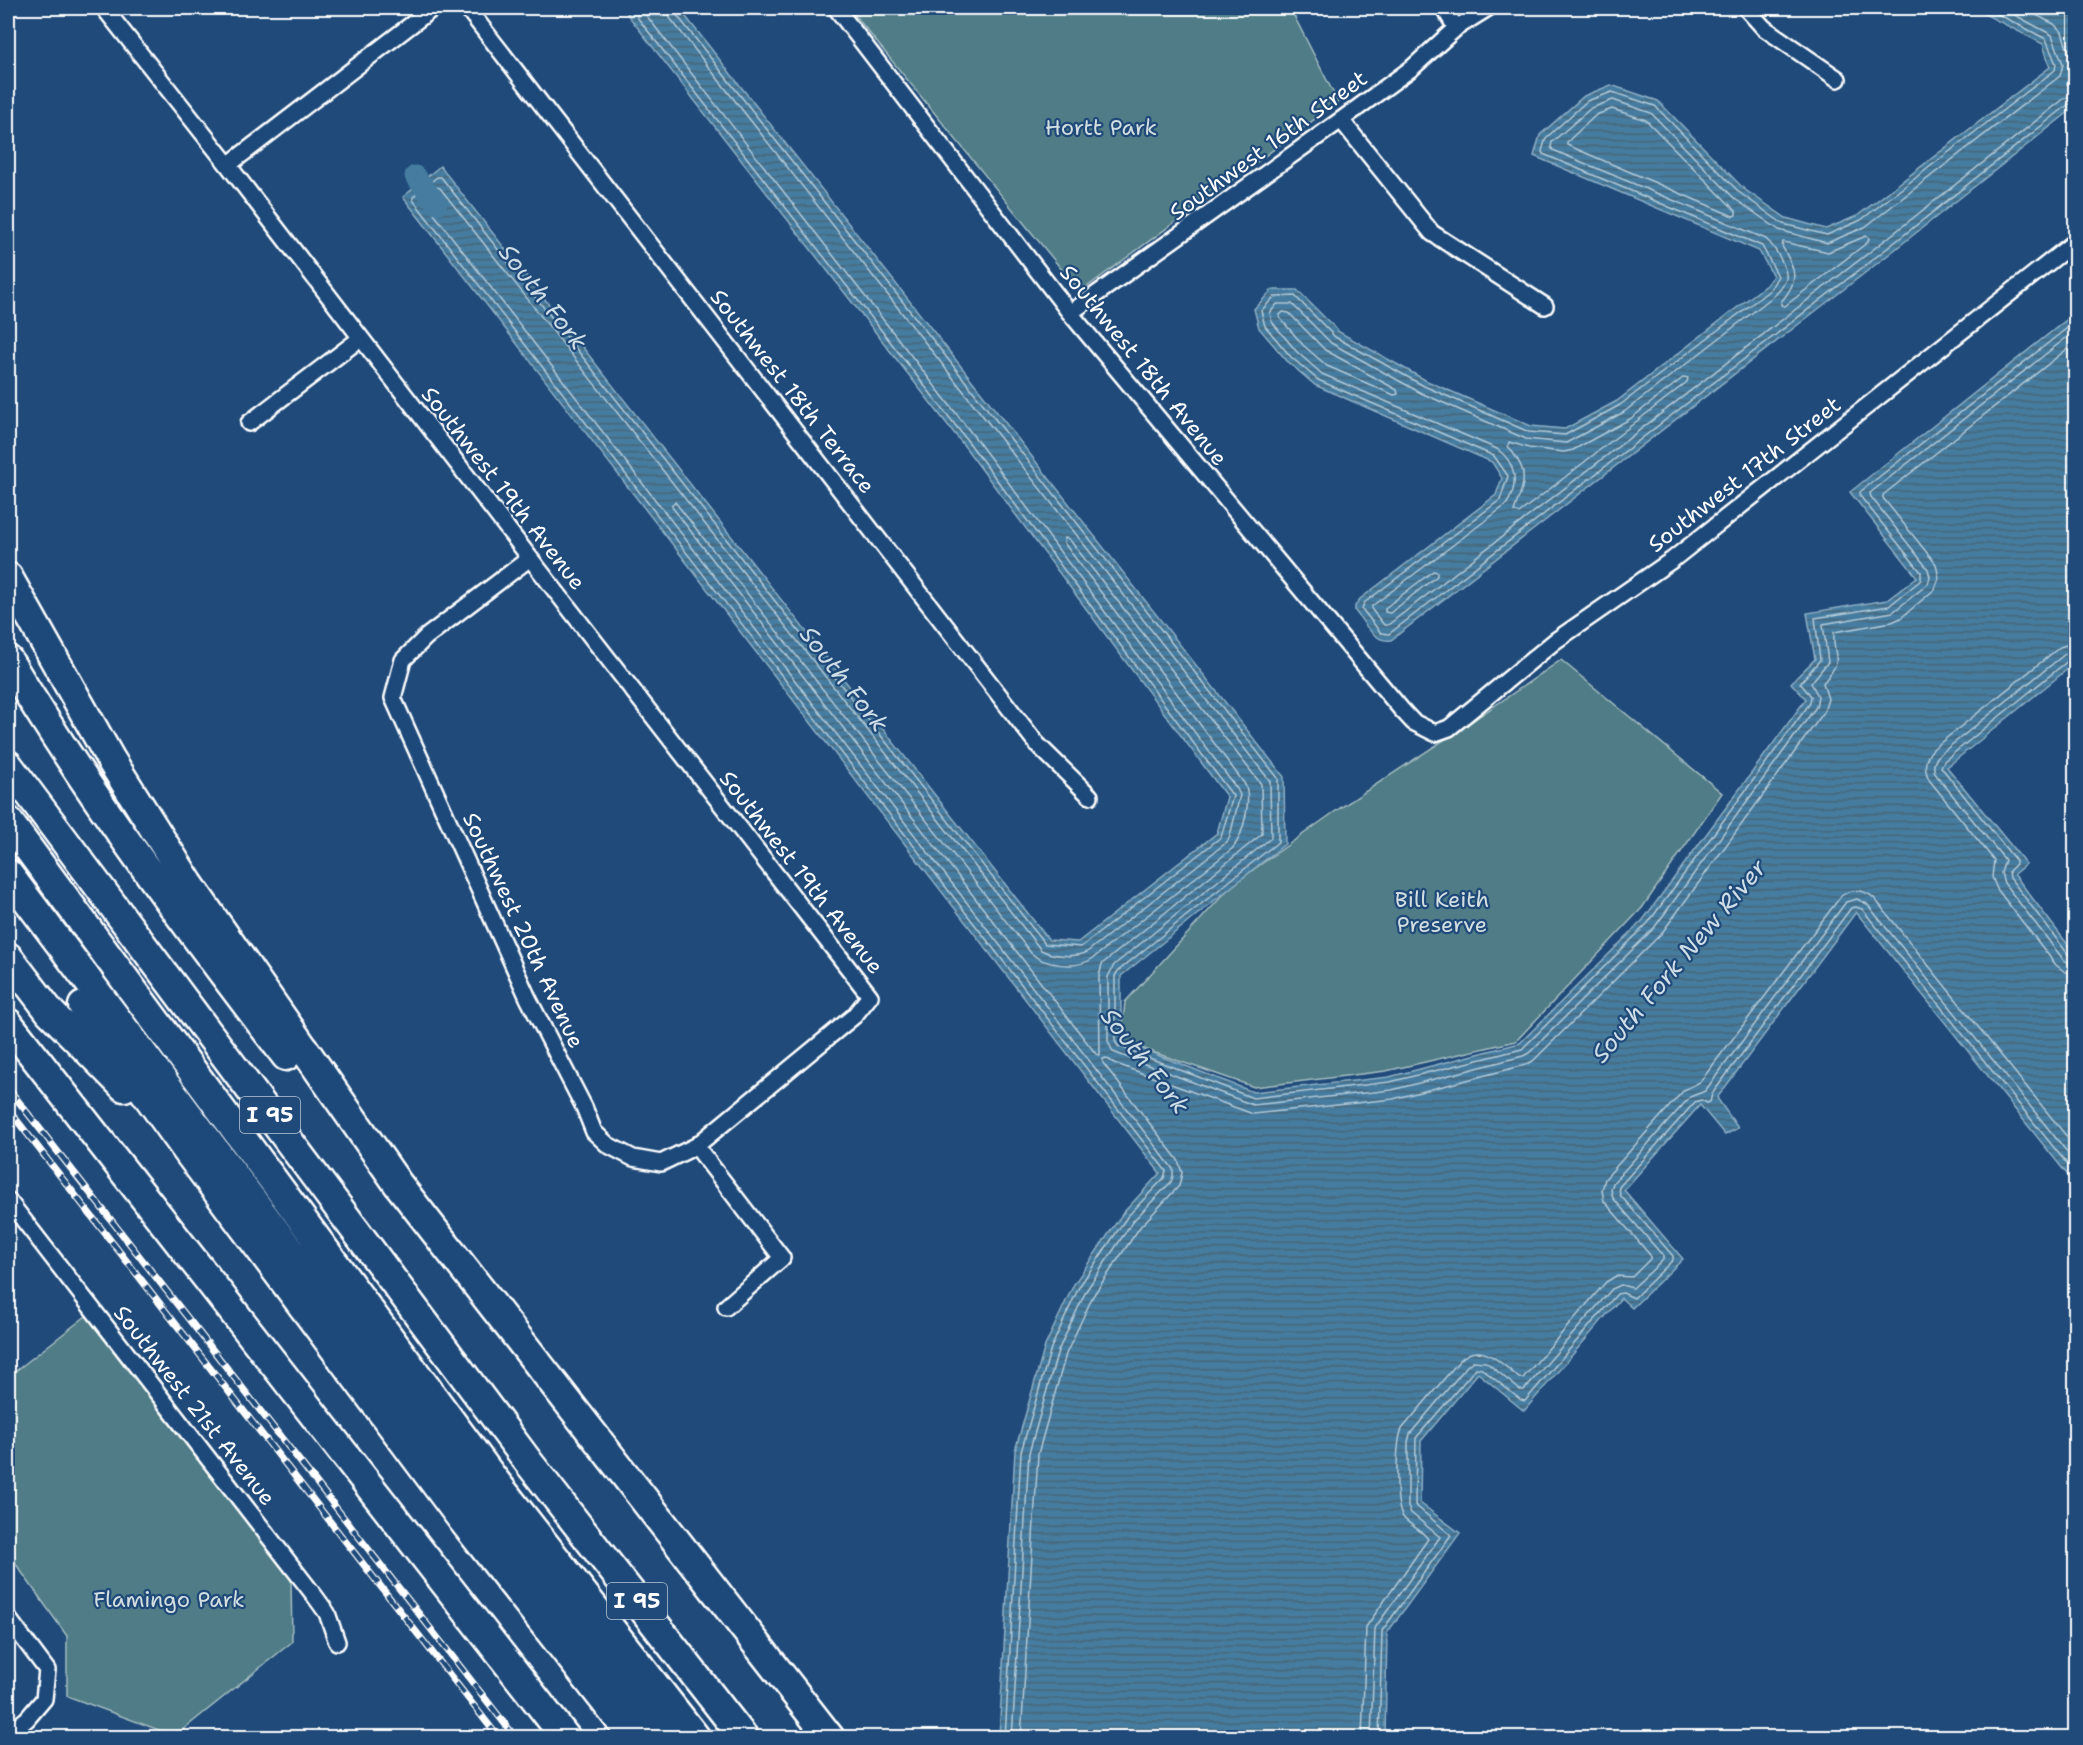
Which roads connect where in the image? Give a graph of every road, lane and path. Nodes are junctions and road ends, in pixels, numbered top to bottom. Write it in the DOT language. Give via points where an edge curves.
graph roads {
  1 [pos="104,8"];
  2 [pos="433,8"];
  3 [pos="467,8"];
  4 [pos="837,8"];
  5 [pos="1444,8"];
  6 [pos="1488,8"];
  7 [pos="1746,8"];
  8 [pos="1456,28"];
  9 [pos="1838,79"];
  10 [pos="1341,120"];
  11 [pos="228,165"];
  12 [pos="2076,242"];
  13 [pos="1545,306"];
  14 [pos="1070,313"];
  15 [pos="361,338"];
  16 [pos="249,423"];
  17 [pos="530,558"];
  18 [pos="8,577"];
  19 [pos="8,660"];
  20 [pos="1435,733"];
  21 [pos="8,765"];
  22 [pos="1090,796"];
  23 [pos="8,821"];
  24 [pos="8,874"];
  25 [pos="8,902"];
  26 [pos="8,957"];
  27 [pos="8,1023"];
  28 [pos="696,1146"];
  29 [pos="190,1155"];
  30 [pos="398,1184"];
  31 [pos="8,1200"];
  32 [pos="726,1307"];
  33 [pos="471,1511"];
  34 [pos="8,1618"];
  35 [pos="337,1642"];
  36 [pos="8,1734"];
  37 [pos="566,1737"];
  38 [pos="634,1737"];
  39 [pos="663,1737"];
  40 [pos="696,1737"];
  41 [pos="744,1737"];
  42 [pos="830,1737"];
  1 -- 11 [label="street, Southwest 19th Avenue"];
  2 -- 11 [label="street"];
  3 -- 22 [label="street, Southwest 18th Terrace" via="1037,744"];
  4 -- 14 [label="street, Southwest 18th Avenue"];
  5 -- 8 [label="street"];
  6 -- 8 [label="street, Southwest 16th Street"];
  7 -- 9 [label="street" via="1764,28"];
  8 -- 10 [label="street, Southwest 16th Street" via="1412,68"];
  10 -- 13 [label="street" via="1432,233"];
  10 -- 14 [label="street, Southwest 16th Street"];
  11 -- 15 [label="street, Southwest 19th Avenue"];
  12 -- 20 [label="street, Southwest 17th Street" via="1672,560 1555,641 1449,728"];
  14 -- 20 [label="street, Southwest 18th Avenue" via="1393,700 1413,722"];
  15 -- 16 [label="street"];
  15 -- 17 [label="street, Southwest 19th Avenue"];
  17 -- 28 [label="street, Southwest 19th Avenue" via="870,996 854,1016"];
  17 -- 28 [label="street, Southwest 20th Avenue" via="403,660 393,698 528,998 594,1132 608,1145 633,1158 661,1163"];
  18 -- 30 [label="highway" via="111,760 189,884"];
  19 -- 30 [label="highway" via="85,780 188,927 316,1095"];
  21 -- 41 [label="highway, I 95" via="530,1464"];
  23 -- 40 [label="highway" via="495,1481"];
  24 -- 33 [label="highway"];
  25 -- 29 [label="highway"];
  26 -- 29 [label="highway" via="50,1012"];
  27 -- 37 [label="highway"];
  28 -- 32 [label="street" via="782,1258"];
  29 -- 33 [label="highway"];
  30 -- 42 [label="highway"];
  31 -- 35 [label="street, Southwest 21st Avenue" via="314,1595 327,1613"];
  33 -- 38 [label="highway"];
  33 -- 39 [label="highway"];
  34 -- 36 [label="street" via="47,1670 44,1699"];
}
